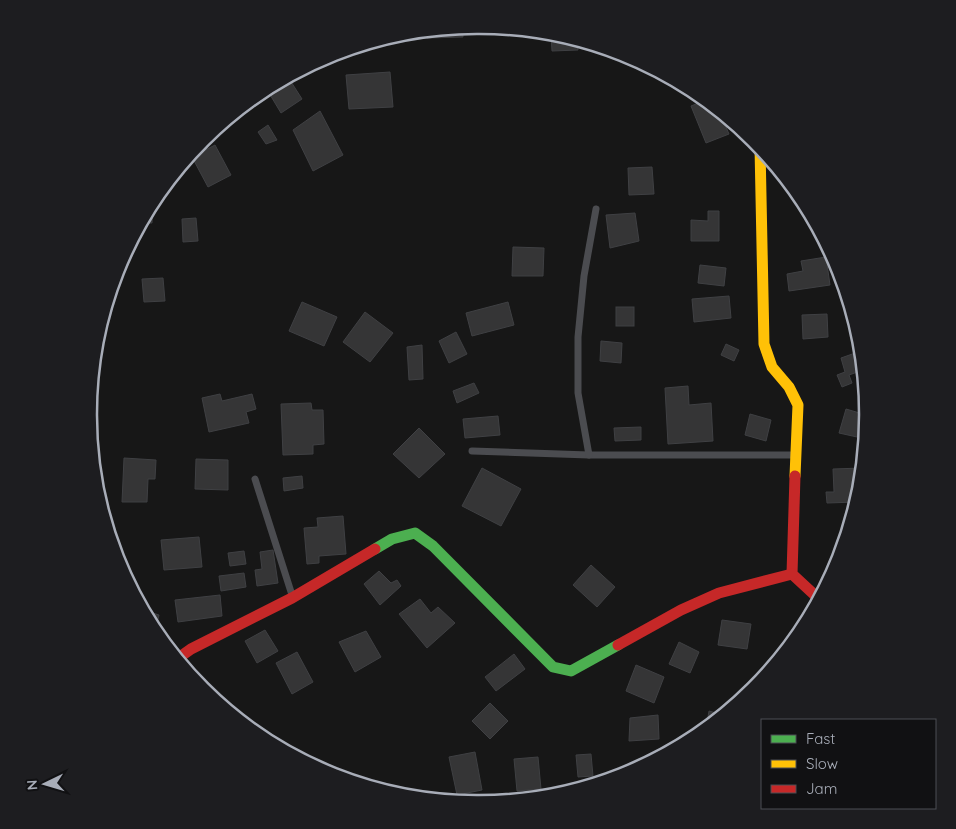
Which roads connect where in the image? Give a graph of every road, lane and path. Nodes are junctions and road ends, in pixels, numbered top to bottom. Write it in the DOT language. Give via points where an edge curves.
graph roads {
  1 [pos="760,159"];
  2 [pos="596,210"];
  3 [pos="472,451"];
  4 [pos="589,454"];
  5 [pos="796,455"];
  6 [pos="255,479"];
  7 [pos="792,574"];
  8 [pos="813,594"];
  9 [pos="292,598"];
  10 [pos="183,655"];
  1 -- 5 [label="street" via="764,344 772,367 790,387 798,405"];
  2 -- 4 [label="lane" via="584,276 578,337 578,393"];
  3 -- 4 [label="lane"];
  4 -- 5 [label="lane"];
  5 -- 7 [label="street"];
  6 -- 9 [label="lane"];
  7 -- 8 [label="street"];
  7 -- 9 [label="street" via="719,593 681,610 571,671 553,667 433,546 415,533 392,538"];
  9 -- 10 [label="street"];
}
